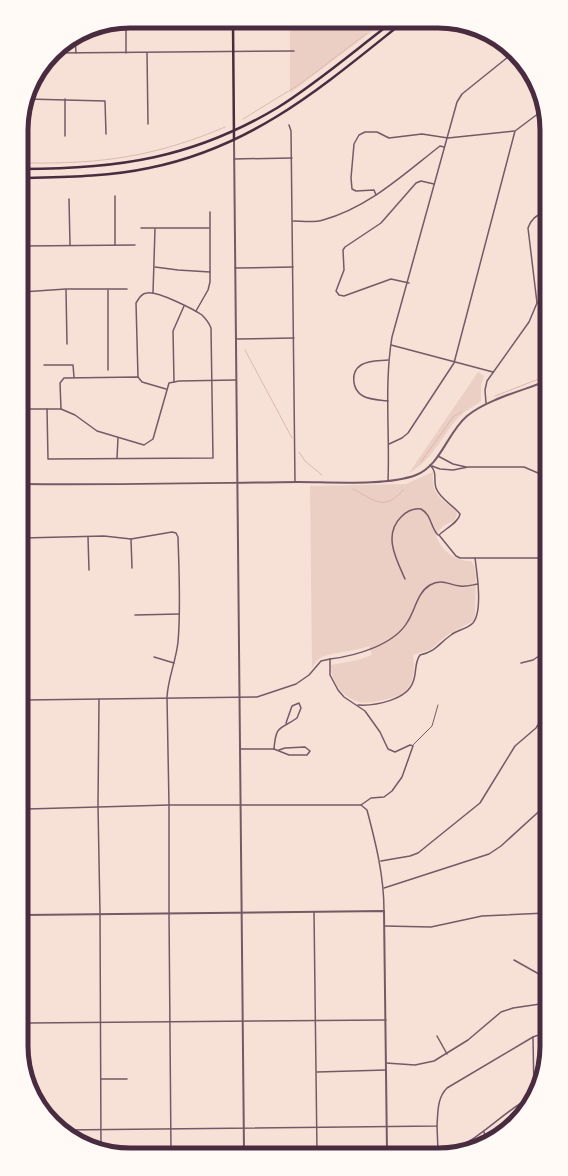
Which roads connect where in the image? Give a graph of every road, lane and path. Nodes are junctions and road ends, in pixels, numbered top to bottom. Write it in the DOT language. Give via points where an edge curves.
graph roads {
  1 [pos="126,28"];
  2 [pos="233,28"];
  3 [pos="384,28"];
  4 [pos="396,28"];
  5 [pos="76,44"];
  6 [pos="294,51"];
  7 [pos="233,52"];
  8 [pos="64,53"];
  9 [pos="76,53"];
  10 [pos="126,53"];
  11 [pos="147,53"];
  12 [pos="508,57"];
  13 [pos="33,99"];
  14 [pos="65,99"];
  15 [pos="538,113"];
  16 [pos="148,124"];
  17 [pos="289,125"];
  18 [pos="234,130"];
  19 [pos="515,131"];
  20 [pos="106,134"];
  21 [pos="66,136"];
  22 [pos="448,138"];
  23 [pos="234,140"];
  24 [pos="445,147"];
  25 [pos="292,158"];
  26 [pos="234,159"];
  27 [pos="28,169"];
  28 [pos="28,178"];
  29 [pos="434,184"];
  30 [pos="376,195"];
  31 [pos="115,196"];
  32 [pos="69,199"];
  33 [pos="210,212"];
  34 [pos="540,214"];
  35 [pos="292,221"];
  36 [pos="141,228"];
  37 [pos="209,228"];
  38 [pos="155,229"];
  39 [pos="70,245"];
  40 [pos="115,245"];
  41 [pos="135,245"];
  42 [pos="28,246"];
  43 [pos="155,267"];
  44 [pos="293,267"];
  45 [pos="235,268"];
  46 [pos="210,272"];
  47 [pos="409,283"];
  48 [pos="66,289"];
  49 [pos="127,289"];
  50 [pos="108,290"];
  51 [pos="28,292"];
  52 [pos="153,293"];
  53 [pos="540,301"];
  54 [pos="537,303"];
  55 [pos="185,306"];
  56 [pos="196,311"];
  57 [pos="236,338"];
  58 [pos="294,338"];
  59 [pos="66,344"];
  60 [pos="391,345"];
  61 [pos="389,360"];
  62 [pos="454,363"];
  63 [pos="44,365"];
  64 [pos="108,370"];
  65 [pos="493,372"];
  66 [pos="74,377"];
  67 [pos="138,377"];
  68 [pos="212,380"];
  69 [pos="236,380"];
  70 [pos="174,382"];
  71 [pos="540,384"];
  72 [pos="166,389"];
  73 [pos="388,401"];
  74 [pos="486,405"];
  75 [pos="28,409"];
  76 [pos="47,409"];
  77 [pos="61,409"];
  78 [pos="118,438"];
  79 [pos="389,444"];
  80 [pos="438,455"];
  81 [pos="117,459"];
  82 [pos="430,465"];
  83 [pos="468,468"];
  84 [pos="540,474"];
  85 [pos="388,481"];
  86 [pos="237,482"];
  87 [pos="295,482"];
  88 [pos="28,484"];
  89 [pos="439,535"];
  90 [pos="88,537"];
  91 [pos="28,538"];
  92 [pos="131,539"];
  93 [pos="475,558"];
  94 [pos="540,558"];
  95 [pos="132,568"];
  96 [pos="89,570"];
  97 [pos="405,579"];
  98 [pos="478,584"];
  99 [pos="179,614"];
  100 [pos="135,615"];
  101 [pos="540,655"];
  102 [pos="154,657"];
  103 [pos="330,659"];
  104 [pos="522,663"];
  105 [pos="174,664"];
  106 [pos="167,697"];
  107 [pos="240,698"];
  108 [pos="99,699"];
  109 [pos="28,700"];
  110 [pos="438,704"];
  111 [pos="358,705"];
  112 [pos="286,722"];
  113 [pos="540,722"];
  114 [pos="413,746"];
  115 [pos="240,749"];
  116 [pos="274,749"];
  117 [pos="279,750"];
  118 [pos="170,805"];
  119 [pos="240,805"];
  120 [pos="361,805"];
  121 [pos="98,806"];
  122 [pos="28,809"];
  123 [pos="540,810"];
  124 [pos="380,861"];
  125 [pos="384,888"];
  126 [pos="384,911"];
  127 [pos="314,912"];
  128 [pos="100,913"];
  129 [pos="168,913"];
  130 [pos="242,913"];
  131 [pos="540,913"];
  132 [pos="28,914"];
  133 [pos="385,926"];
  134 [pos="514,960"];
  135 [pos="540,975"];
  136 [pos="540,1004"];
  137 [pos="386,1020"];
  138 [pos="316,1021"];
  139 [pos="100,1022"];
  140 [pos="170,1022"];
  141 [pos="242,1022"];
  142 [pos="28,1023"];
  143 [pos="540,1034"];
  144 [pos="437,1036"];
  145 [pos="533,1037"];
  146 [pos="29,1053"];
  147 [pos="447,1054"];
  148 [pos="386,1063"];
  149 [pos="386,1070"];
  150 [pos="317,1072"];
  151 [pos="100,1079"];
  152 [pos="127,1079"];
  153 [pos="534,1081"];
  154 [pos="523,1102"];
  155 [pos="437,1126"];
  156 [pos="317,1127"];
  157 [pos="387,1127"];
  158 [pos="244,1128"];
  159 [pos="172,1129"];
  160 [pos="73,1130"];
  161 [pos="101,1130"];
  162 [pos="484,1132"];
  163 [pos="485,1136"];
  164 [pos="101,1144"];
  165 [pos="458,1146"];
  166 [pos="171,1148"];
  167 [pos="244,1148"];
  168 [pos="317,1148"];
  169 [pos="387,1148"];
  170 [pos="438,1148"];
  1 -- 10 [label="street"];
  2 -- 7 [label="main road"];
  3 -- 18 [label="main road" via="278,107"];
  4 -- 23 [label="main road" via="306,99 272,121"];
  5 -- 9 [label="street"];
  6 -- 7 [label="street"];
  7 -- 11 [label="street"];
  7 -- 18 [label="main road"];
  8 -- 9 [label="street"];
  9 -- 10 [label="street"];
  10 -- 11 [label="street"];
  11 -- 16 [label="street"];
  12 -- 22 [label="street" via="462,94 457,102"];
  13 -- 14 [label="street"];
  14 -- 20 [label="street" via="105,101"];
  14 -- 21 [label="street"];
  15 -- 19 [label="street"];
  17 -- 25 [label="street"];
  18 -- 23 [label="main road"];
  18 -- 27 [label="main road" via="194,147 148,160 86,168"];
  19 -- 22 [label="street"];
  19 -- 62 [label="street"];
  22 -- 24 [label="street"];
  22 -- 30 [label="street" via="422,134 389,138 371,130 360,135 354,144 352,189 374,190"];
  23 -- 26 [label="street"];
  23 -- 28 [label="main road" via="183,159 149,168 96,176"];
  24 -- 29 [label="street"];
  24 -- 30 [label="street" via="440,146"];
  25 -- 26 [label="street"];
  25 -- 35 [label="street"];
  26 -- 45 [label="street"];
  29 -- 47 [label="street"];
  29 -- 47 [label="street" via="420,181 416,183 381,223 345,246 344,270 336,291 342,296 391,279"];
  30 -- 35 [label="street" via="343,213 322,220"];
  31 -- 40 [label="street"];
  32 -- 39 [label="street"];
  33 -- 37 [label="street"];
  34 -- 54 [label="street" via="534,217 528,228"];
  35 -- 44 [label="street"];
  36 -- 38 [label="street"];
  37 -- 38 [label="street"];
  37 -- 46 [label="street"];
  38 -- 43 [label="street"];
  39 -- 40 [label="street"];
  39 -- 42 [label="street"];
  40 -- 41 [label="street"];
  43 -- 46 [label="street"];
  43 -- 52 [label="street"];
  44 -- 45 [label="street"];
  44 -- 58 [label="street"];
  45 -- 57 [label="street"];
  46 -- 56 [label="street" via="209,288"];
  47 -- 60 [label="street"];
  48 -- 50 [label="street"];
  48 -- 51 [label="street"];
  48 -- 59 [label="street"];
  49 -- 50 [label="street"];
  50 -- 64 [label="street"];
  52 -- 55 [label="street"];
  52 -- 67 [label="street" via="143,294 136,303"];
  53 -- 54 [label="street"];
  54 -- 65 [label="street" via="529,322"];
  55 -- 56 [label="street"];
  55 -- 70 [label="street" via="173,330"];
  56 -- 68 [label="street" via="206,319 211,328"];
  57 -- 58 [label="street"];
  57 -- 69 [label="street"];
  58 -- 87 [label="street"];
  60 -- 61 [label="street"];
  60 -- 62 [label="street"];
  61 -- 73 [label="street"];
  61 -- 73 [label="street" via="360,365 354,379 356,389 364,397"];
  62 -- 65 [label="street"];
  62 -- 79 [label="street" via="408,433"];
  63 -- 66 [label="street" via="73,365"];
  65 -- 74 [label="street" via="485,390"];
  66 -- 67 [label="street"];
  66 -- 77 [label="street" via="61,380"];
  67 -- 72 [label="street" via="142,382"];
  68 -- 69 [label="street"];
  68 -- 70 [label="street"];
  68 -- 81 [label="street" via="212,458"];
  69 -- 86 [label="street"];
  70 -- 72 [label="street" via="169,383"];
  71 -- 74 [label="street"];
  72 -- 78 [label="street" via="151,441 142,445"];
  73 -- 79 [label="street"];
  74 -- 80 [label="street" via="462,421"];
  75 -- 76 [label="street"];
  76 -- 77 [label="street"];
  76 -- 81 [label="street" via="48,459"];
  77 -- 78 [label="street" via="75,415 97,431"];
  78 -- 81 [label="street"];
  79 -- 85 [label="street"];
  80 -- 82 [label="street"];
  80 -- 83 [label="street" via="453,464"];
  82 -- 83 [label="street" via="440,470"];
  82 -- 85 [label="street" via="418,474"];
  82 -- 89 [label="street" via="435,471 438,492 460,514 455,523"];
  83 -- 84 [label="street" via="524,467"];
  85 -- 87 [label="street"];
  86 -- 87 [label="street"];
  86 -- 88 [label="street"];
  86 -- 107 [label="street"];
  89 -- 93 [label="street" via="456,556"];
  89 -- 97 [label="street" via="432,528 428,514 421,509 410,510 397,522 392,531 392,544"];
  90 -- 91 [label="street"];
  90 -- 92 [label="street"];
  90 -- 96 [label="street"];
  92 -- 95 [label="street"];
  92 -- 99 [label="street" via="176,533"];
  93 -- 94 [label="street"];
  93 -- 98 [label="street"];
  98 -- 103 [label="street" via="461,586 442,581 430,585 420,595 408,622 397,633 380,645 360,653"];
  98 -- 111 [label="street" via="475,620 466,628 449,636 434,651 420,655 416,662 414,681 408,690 391,700 372,705"];
  99 -- 100 [label="street"];
  99 -- 105 [label="street"];
  101 -- 104 [label="street"];
  102 -- 105 [label="street"];
  103 -- 107 [label="street" via="321,661 309,675 296,684 257,697"];
  103 -- 111 [label="street" via="330,675 338,690"];
  105 -- 106 [label="street" via="168,681"];
  106 -- 107 [label="street"];
  106 -- 108 [label="street"];
  106 -- 118 [label="street"];
  107 -- 115 [label="street"];
  108 -- 109 [label="street"];
  108 -- 121 [label="street"];
  110 -- 114 [label="lane" via="432,726"];
  111 -- 114 [label="street" via="376,726 390,750 398,751"];
  112 -- 112 [label="street" via="297,718 301,708 299,703 292,706"];
  112 -- 116 [label="street" via="277,730"];
  113 -- 124 [label="street" via="515,746 485,796 476,806 418,853"];
  114 -- 120 [label="street" via="402,777 392,792 386,796 371,798"];
  115 -- 116 [label="street"];
  115 -- 119 [label="street"];
  116 -- 117 [label="street"];
  117 -- 117 [label="street" via="292,756 307,756 310,751 306,747"];
  118 -- 119 [label="street"];
  118 -- 121 [label="street"];
  118 -- 129 [label="street"];
  119 -- 120 [label="street"];
  119 -- 130 [label="street"];
  120 -- 124 [label="street" via="367,808"];
  121 -- 122 [label="street"];
  121 -- 128 [label="street"];
  123 -- 125 [label="street" via="489,854"];
  124 -- 125 [label="street"];
  125 -- 126 [label="street"];
  126 -- 127 [label="street"];
  126 -- 133 [label="street"];
  127 -- 130 [label="street"];
  127 -- 138 [label="street"];
  128 -- 129 [label="street"];
  128 -- 132 [label="street"];
  128 -- 139 [label="street"];
  129 -- 130 [label="street"];
  129 -- 140 [label="street"];
  130 -- 141 [label="street"];
  131 -- 133 [label="street" via="482,916 431,927"];
  133 -- 137 [label="street"];
  134 -- 135 [label="street"];
  136 -- 147 [label="street" via="501,1012"];
  137 -- 138 [label="street"];
  137 -- 148 [label="street"];
  138 -- 141 [label="street"];
  138 -- 150 [label="street"];
  139 -- 140 [label="street"];
  139 -- 142 [label="street"];
  139 -- 151 [label="street"];
  140 -- 141 [label="street"];
  140 -- 159 [label="street"];
  141 -- 158 [label="street"];
  142 -- 146 [label="street"];
  143 -- 145 [label="street"];
  144 -- 147 [label="street"];
  145 -- 153 [label="street"];
  145 -- 155 [label="street" via="446,1088 441,1093 439,1101"];
  147 -- 148 [label="street" via="427,1064"];
  148 -- 149 [label="street"];
  149 -- 150 [label="street"];
  149 -- 157 [label="street"];
  150 -- 156 [label="street"];
  151 -- 152 [label="street"];
  151 -- 161 [label="street"];
  154 -- 162 [label="street"];
  155 -- 157 [label="street"];
  155 -- 170 [label="street"];
  156 -- 157 [label="street"];
  156 -- 158 [label="street"];
  156 -- 168 [label="street"];
  157 -- 169 [label="street"];
  158 -- 159 [label="street"];
  158 -- 167 [label="street"];
  159 -- 161 [label="street"];
  159 -- 166 [label="street"];
  160 -- 161 [label="street"];
  161 -- 164 [label="street"];
  162 -- 163 [label="street"];
  162 -- 165 [label="street"];
}
